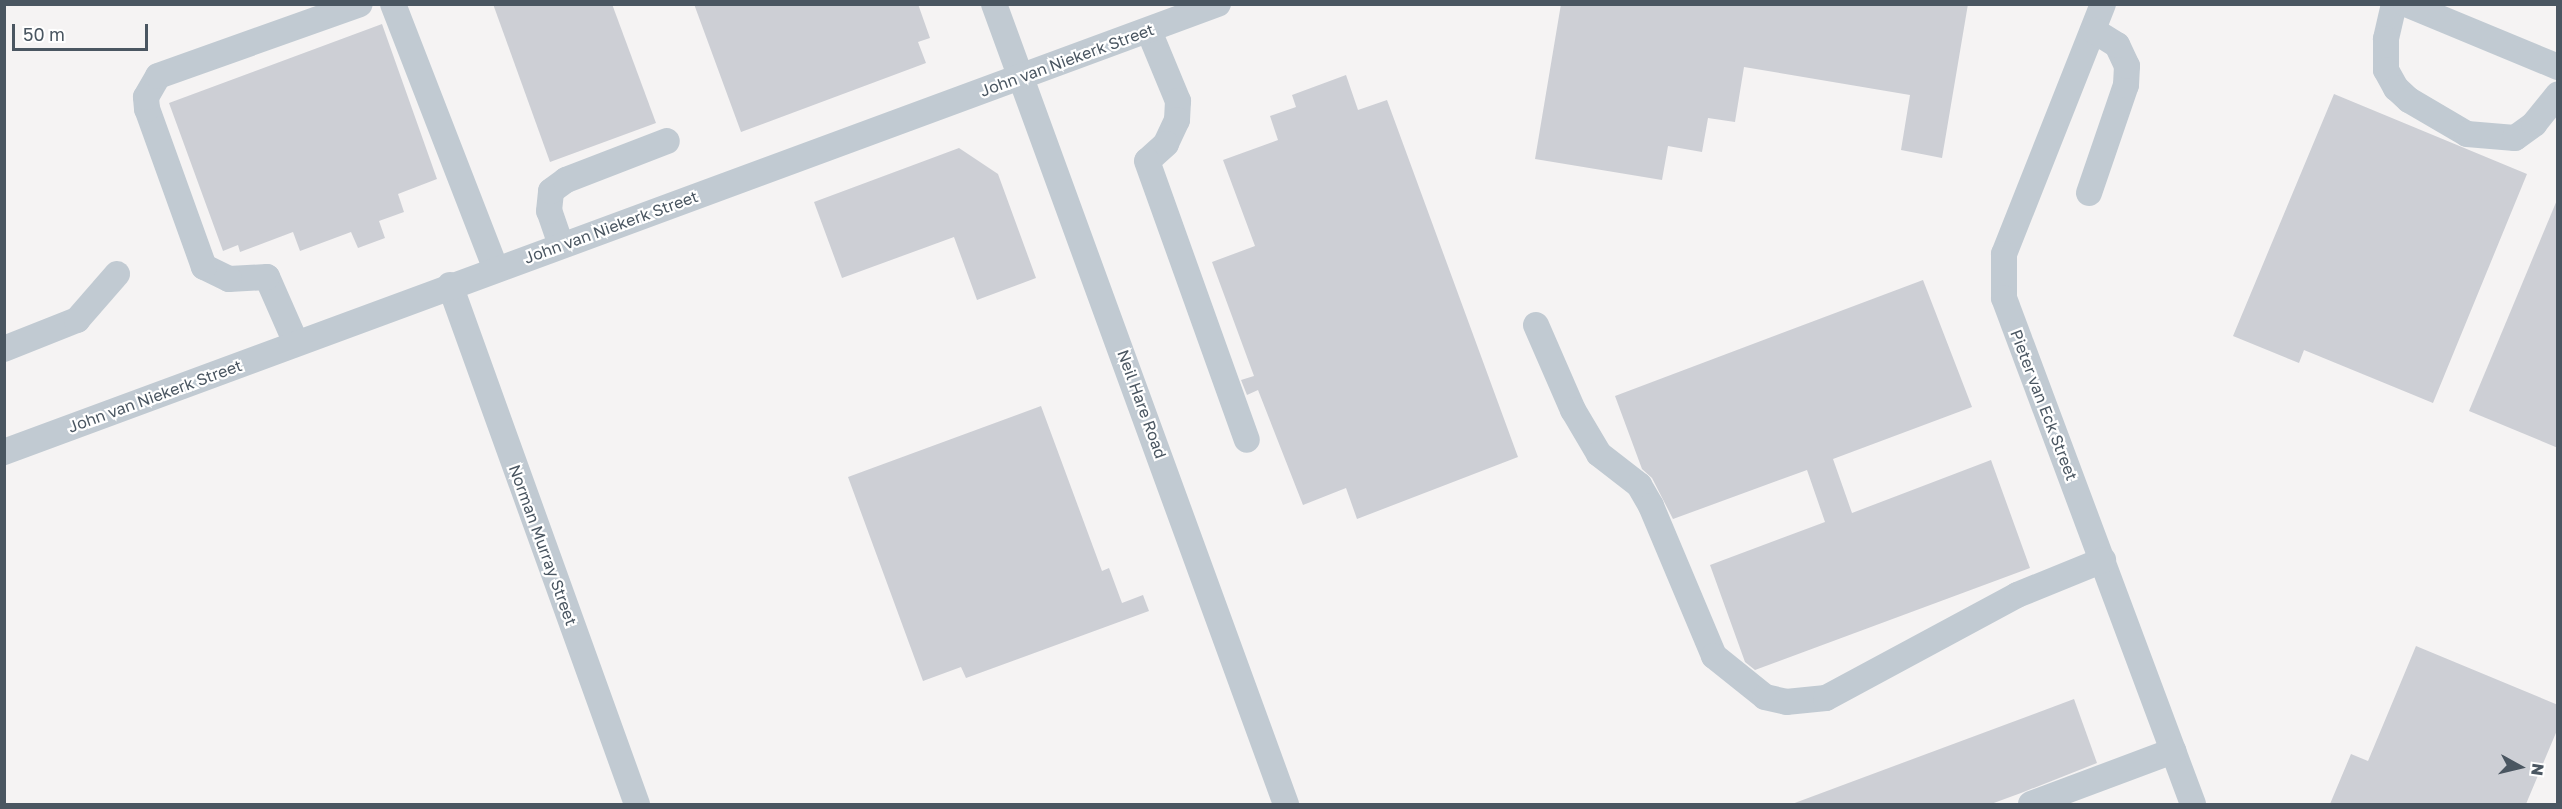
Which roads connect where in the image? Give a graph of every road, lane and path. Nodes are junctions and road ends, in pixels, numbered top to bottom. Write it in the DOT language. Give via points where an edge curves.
graph roads {
  1 [pos="360,4"];
  2 [pos="393,4"];
  3 [pos="994,4"];
  4 [pos="1218,4"];
  5 [pos="2103,4"];
  6 [pos="2394,4"];
  7 [pos="2406,4"];
  8 [pos="2093,30"];
  9 [pos="1149,31"];
  10 [pos="2558,67"];
  11 [pos="1020,76"];
  12 [pos="2558,94"];
  13 [pos="667,141"];
  14 [pos="2089,193"];
  15 [pos="561,245"];
  16 [pos="496,269"];
  17 [pos="117,274"];
  18 [pos="450,285"];
  19 [pos="1536,325"];
  20 [pos="296,343"];
  21 [pos="4,349"];
  22 [pos="1247,440"];
  23 [pos="4,452"];
  24 [pos="2103,560"];
  25 [pos="2173,751"];
  26 [pos="637,804"];
  27 [pos="1286,804"];
  28 [pos="2031,804"];
  29 [pos="2193,804"];
  1 -- 20 [label="street" via="158,76 146,97 204,267 229,279 267,277"];
  2 -- 16 [label="street"];
  3 -- 11 [label="street, Neil Hare Road"];
  4 -- 9 [label="street, John van Niekerk Street"];
  5 -- 8 [label="street, Pieter van Eck Street"];
  6 -- 12 [label="street" via="2386,39 2386,70 2396,88 2409,100 2467,134 2515,138 2534,124"];
  7 -- 10 [label="street"];
  8 -- 14 [label="street" via="2117,45 2127,66 2126,85"];
  8 -- 24 [label="street, Pieter van Eck Street" via="2004,254 2002,276 2004,298"];
  9 -- 11 [label="street, John van Niekerk Street"];
  9 -- 22 [label="street" via="1178,101 1177,120 1166,144 1147,161"];
  11 -- 15 [label="street, John van Niekerk Street"];
  11 -- 27 [label="street, Neil Hare Road"];
  13 -- 15 [label="street" via="566,180 550,191 549,210"];
  15 -- 16 [label="street, John van Niekerk Street"];
  16 -- 18 [label="street, John van Niekerk Street"];
  17 -- 21 [label="street" via="77,320"];
  18 -- 20 [label="street, John van Niekerk Street"];
  18 -- 26 [label="street, Norman Murray Street"];
  19 -- 24 [label="street" via="1573,410 1599,454 1639,485 1651,506 1714,656 1765,697 1786,702 1826,698 2017,595"];
  20 -- 23 [label="street, John van Niekerk Street"];
  24 -- 25 [label="street, Pieter van Eck Street"];
  25 -- 28 [label="street"];
  25 -- 29 [label="street, Pieter van Eck Street"];
}
